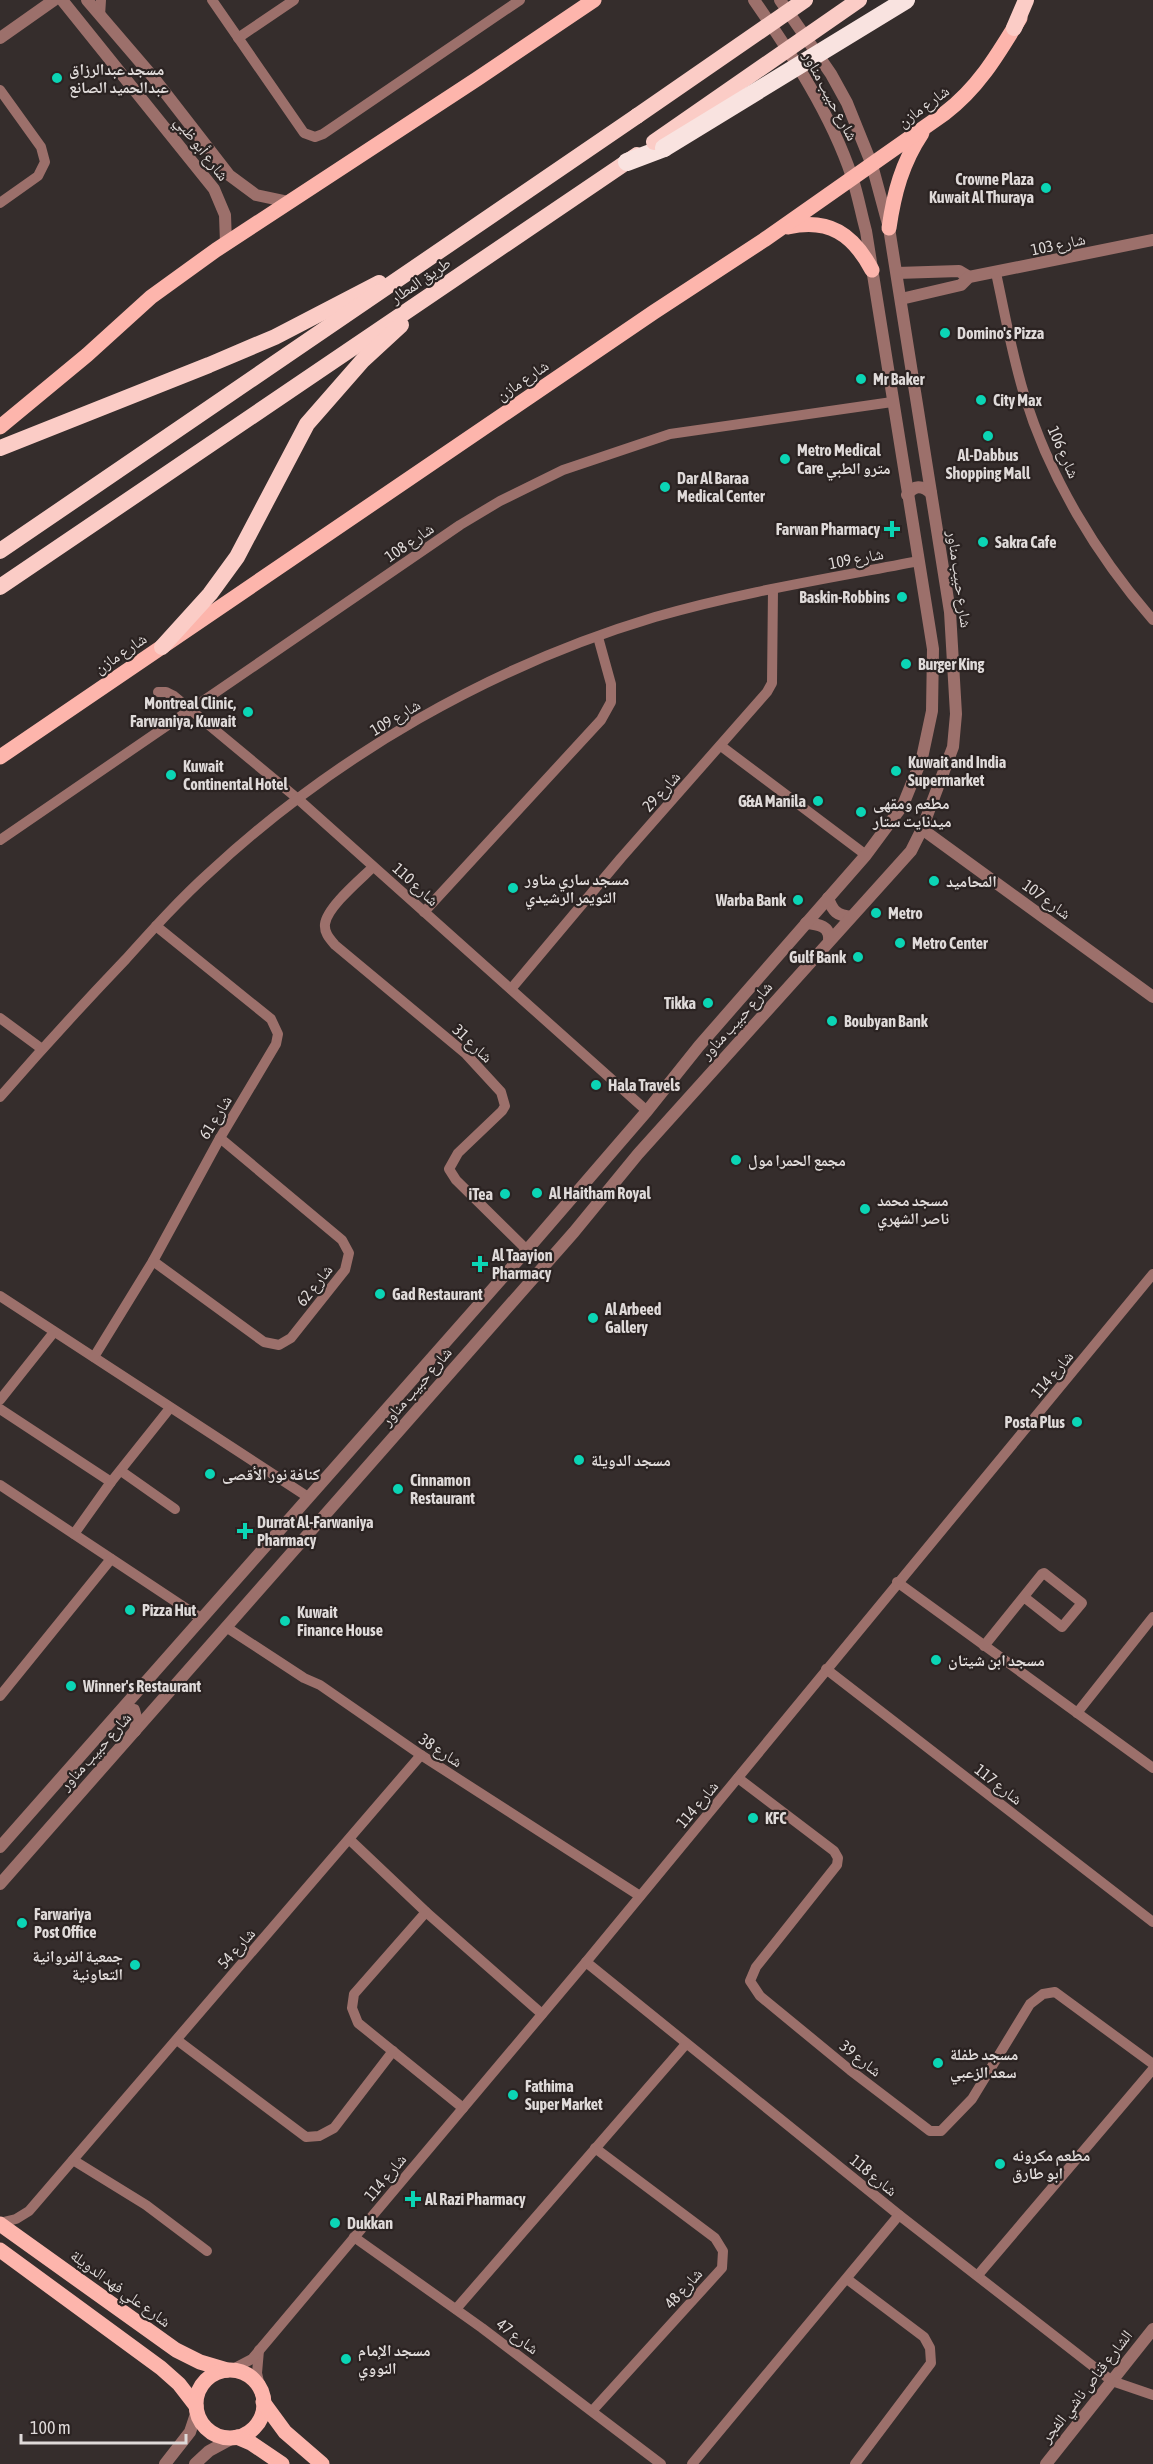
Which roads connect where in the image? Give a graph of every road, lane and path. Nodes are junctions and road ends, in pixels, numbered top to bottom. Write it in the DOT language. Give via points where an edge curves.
graph roads {
  1 [pos="54,0"];
  2 [pos="62,0"];
  3 [pos="87,0"];
  4 [pos="101,0"];
  5 [pos="212,0"];
  6 [pos="294,0"];
  7 [pos="520,0"];
  8 [pos="594,0"];
  9 [pos="754,0"];
  10 [pos="780,0"];
  11 [pos="805,0"];
  12 [pos="859,0"];
  13 [pos="906,0"];
  14 [pos="1026,0"];
  15 [pos="1032,0"];
  16 [pos="100,16"];
  17 [pos="1014,28"];
  18 [pos="0,38"];
  19 [pos="238,38"];
  20 [pos="153,77"];
  21 [pos="0,90"];
  22 [pos="138,93"];
  23 [pos="927,124"];
  24 [pos="659,145"];
  25 [pos="627,162"];
  26 [pos="872,165"];
  27 [pos="852,178"];
  28 [pos="289,202"];
  29 [pos="0,203"];
  30 [pos="889,228"];
  31 [pos="764,240"];
  32 [pos="1153,240"];
  33 [pos="226,243"];
  34 [pos="451,244"];
  35 [pos="872,270"];
  36 [pos="897,273"];
  37 [pos="996,273"];
  38 [pos="969,277"];
  39 [pos="437,290"];
  40 [pos="901,299"];
  41 [pos="892,402"];
  42 [pos="0,427"];
  43 [pos="0,448"];
  44 [pos="926,465"];
  45 [pos="903,470"];
  46 [pos="931,493"];
  47 [pos="907,495"];
  48 [pos="0,551"];
  49 [pos="919,561"];
  50 [pos="0,587"];
  51 [pos="773,589"];
  52 [pos="1153,620"];
  53 [pos="598,637"];
  54 [pos="162,647"];
  55 [pos="158,692"];
  56 [pos="191,711"];
  57 [pos="722,746"];
  58 [pos="0,757"];
  59 [pos="298,799"];
  60 [pos="922,829"];
  61 [pos="0,840"];
  62 [pos="866,855"];
  63 [pos="374,867"];
  64 [pos="828,898"];
  65 [pos="424,912"];
  66 [pos="851,917"];
  67 [pos="806,923"];
  68 [pos="156,926"];
  69 [pos="829,941"];
  70 [pos="511,989"];
  71 [pos="1153,997"];
  72 [pos="0,1018"];
  73 [pos="42,1049"];
  74 [pos="0,1097"];
  75 [pos="647,1112"];
  76 [pos="220,1138"];
  77 [pos="606,1157"];
  78 [pos="621,1174"];
  79 [pos="527,1250"];
  80 [pos="153,1261"];
  81 [pos="1153,1274"];
  82 [pos="0,1296"];
  83 [pos="54,1332"];
  84 [pos="94,1357"];
  85 [pos="412,1381"];
  86 [pos="435,1390"];
  87 [pos="0,1400"];
  88 [pos="170,1408"];
  89 [pos="0,1410"];
  90 [pos="122,1471"];
  91 [pos="111,1482"];
  92 [pos="0,1485"];
  93 [pos="308,1497"];
  94 [pos="175,1509"];
  95 [pos="74,1534"];
  96 [pos="111,1558"];
  97 [pos="897,1582"];
  98 [pos="1024,1597"];
  99 [pos="1153,1617"];
  100 [pos="202,1619"];
  101 [pos="226,1627"];
  102 [pos="984,1646"];
  103 [pos="826,1669"];
  104 [pos="0,1696"];
  105 [pos="119,1713"];
  106 [pos="1077,1713"];
  107 [pos="135,1732"];
  108 [pos="421,1755"];
  109 [pos="1153,1768"];
  110 [pos="738,1778"];
  111 [pos="350,1840"];
  112 [pos="0,1847"];
  113 [pos="0,1884"];
  114 [pos="640,1896"];
  115 [pos="426,1912"];
  116 [pos="1153,1922"];
  117 [pos="586,1962"];
  118 [pos="542,2014"];
  119 [pos="177,2040"];
  120 [pos="686,2044"];
  121 [pos="393,2051"];
  122 [pos="1153,2064"];
  123 [pos="1153,2069"];
  124 [pos="464,2108"];
  125 [pos="595,2148"];
  126 [pos="73,2160"];
  127 [pos="899,2215"];
  128 [pos="0,2223"];
  129 [pos="354,2237"];
  130 [pos="0,2250"];
  131 [pos="207,2251"];
  132 [pos="978,2275"];
  133 [pos="847,2279"];
  134 [pos="456,2309"];
  135 [pos="1153,2329"];
  136 [pos="259,2350"];
  137 [pos="229,2370"];
  138 [pos="1112,2380"];
  139 [pos="1153,2395"];
  140 [pos="263,2398"];
  141 [pos="196,2408"];
  142 [pos="592,2410"];
  143 [pos="235,2438"];
  144 [pos="165,2464"];
  145 [pos="195,2464"];
  146 [pos="282,2464"];
  147 [pos="322,2464"];
  148 [pos="661,2464"];
  149 [pos="692,2464"];
  150 [pos="855,2464"];
  151 [pos="1046,2464"];
  1 -- 18 [label="street"];
  2 -- 22 [label="street, شارع أبو ظبي"];
  3 -- 16 [label="street, شارع أبو ظبي"];
  4 -- 16 [label="street"];
  5 -- 19 [label="street"];
  6 -- 19 [label="street"];
  7 -- 19 [label="street" via="315,137 304,133"];
  8 -- 28 [label="main road"];
  9 -- 27 [label="street, شارع حبيب مناور" via="812,90"];
  10 -- 26 [label="street, شارع حبيب مناور" via="848,104"];
  11 -- 34 [label="highway, طريق المطار, bridge"];
  12 -- 24 [label="highway, bridge"];
  13 -- 24 [label="highway, bridge"];
  14 -- 17 [label="highway"];
  15 -- 17 [label="main road, شارع مازن"];
  16 -- 20 [label="street, شارع أبو ظبي"];
  17 -- 23 [label="main road, شارع مازن" via="965,98"];
  20 -- 22 [label="street" via="151,87"];
  20 -- 28 [label="street, شارع أبو ظبي" via="229,175 256,195"];
  21 -- 29 [label="street" via="41,147 45,162 38,176"];
  22 -- 33 [label="street, شارع أبو ظبي" via="214,189 225,215"];
  23 -- 26 [label="main road, شارع مازن"];
  23 -- 30 [label="main road" via="900,173"];
  24 -- 25 [label="highway"];
  25 -- 39 [label="highway, طريق المطار"];
  26 -- 27 [label="main road, شارع مازن"];
  26 -- 30 [label="street, شارع حبيب مناور"];
  27 -- 31 [label="main road, شارع مازن"];
  27 -- 35 [label="street, شارع حبيب مناور"];
  28 -- 33 [label="main road"];
  30 -- 36 [label="street, شارع حبيب مناور"];
  31 -- 35 [label="main road" via="783,228 804,224 826,226 846,235 861,250"];
  31 -- 54 [label="main road, شارع مازن"];
  32 -- 37 [label="street, شارع 103"];
  33 -- 42 [label="main road" via="151,297"];
  34 -- 43 [label="highway" via="275,337"];
  34 -- 48 [label="highway, طريق المطار"];
  35 -- 41 [label="street, شارع حبيب مناور"];
  36 -- 38 [label="street, شارع 103" via="958,271"];
  36 -- 40 [label="street, شارع حبيب مناور"];
  37 -- 38 [label="street, شارع 103"];
  37 -- 52 [label="street, شارع 106" via="1024,395 1042,442 1075,509 1103,554"];
  38 -- 40 [label="street, شارع 103" via="961,285"];
  39 -- 50 [label="highway, طريق المطار"];
  39 -- 54 [label="highway" via="363,360 307,424 237,557"];
  40 -- 44 [label="street, شارع حبيب مناور"];
  41 -- 45 [label="street, شارع حبيب مناور"];
  41 -- 56 [label="street, شارع 108" via="670,434 563,470 460,525"];
  44 -- 45 [label="street" via="916,473"];
  44 -- 46 [label="street, شارع حبيب مناور"];
  45 -- 47 [label="street, شارع حبيب مناور"];
  46 -- 47 [label="street" via="918,486"];
  46 -- 60 [label="street, شارع حبيب مناور" via="950,612 956,714 953,747"];
  47 -- 49 [label="street, شارع حبيب مناور"];
  49 -- 51 [label="street, شارع 109"];
  49 -- 62 [label="street, شارع حبيب مناور" via="933,649 932,711 922,758 903,805"];
  51 -- 53 [label="street, شارع 109" via="688,608"];
  51 -- 57 [label="street, شارع 29" via="772,683"];
  53 -- 59 [label="street, شارع 109" via="471,690 354,759"];
  53 -- 65 [label="street" via="610,684 610,702 601,720"];
  54 -- 58 [label="main road, شارع مازن"];
  55 -- 56 [label="street, شارع 110" via="174,696"];
  56 -- 59 [label="street, شارع 110"];
  56 -- 61 [label="street, شارع 108"];
  57 -- 62 [label="street"];
  57 -- 70 [label="street, شارع 29"];
  59 -- 63 [label="street, شارع 110"];
  59 -- 68 [label="street, شارع 109" via="210,872"];
  60 -- 66 [label="street, شارع حبيب مناور" via="911,851"];
  60 -- 71 [label="street, شارع 107"];
  62 -- 64 [label="street, شارع حبيب مناور"];
  63 -- 65 [label="street, شارع 110"];
  63 -- 79 [label="street, شارع 31" via="330,912 326,931 335,945 466,1054 501,1092 505,1106 502,1111 458,1153 449,1169"];
  64 -- 66 [label="street" via="834,912"];
  64 -- 67 [label="street, شارع حبيب مناور"];
  65 -- 70 [label="street, شارع 110"];
  66 -- 69 [label="street, شارع حبيب مناور"];
  67 -- 69 [label="street" via="827,929"];
  67 -- 75 [label="street, شارع حبيب مناور"];
  68 -- 73 [label="street, شارع 109"];
  68 -- 76 [label="street, شارع 61" via="271,1019 278,1034 276,1044"];
  69 -- 78 [label="street, شارع حبيب مناور"];
  70 -- 75 [label="street, شارع 110"];
  72 -- 73 [label="street"];
  73 -- 74 [label="street, شارع 109"];
  75 -- 77 [label="street, شارع حبيب مناور"];
  76 -- 80 [label="street, شارع 61"];
  76 -- 80 [label="street, شارع 62" via="342,1240 349,1253 345,1270 291,1338 279,1345 264,1342"];
  77 -- 78 [label="street" via="603,1164 607,1171"];
  77 -- 79 [label="street, شارع حبيب مناور"];
  78 -- 86 [label="street, شارع حبيب مناور"];
  79 -- 85 [label="street, شارع حبيب مناور"];
  80 -- 84 [label="street, شارع 61"];
  81 -- 97 [label="street, شارع 114"];
  82 -- 83 [label="street"];
  83 -- 84 [label="street"];
  83 -- 87 [label="street"];
  84 -- 88 [label="street"];
  85 -- 86 [label="street" via="428,1378"];
  85 -- 93 [label="street, شارع حبيب مناور"];
  86 -- 101 [label="street, شارع حبيب مناور"];
  88 -- 90 [label="street"];
  88 -- 93 [label="street"];
  89 -- 91 [label="street"];
  90 -- 91 [label="street"];
  90 -- 94 [label="street"];
  91 -- 95 [label="street"];
  92 -- 95 [label="street"];
  93 -- 100 [label="street, شارع حبيب مناور"];
  95 -- 96 [label="street"];
  96 -- 100 [label="street"];
  96 -- 104 [label="street"];
  97 -- 102 [label="street"];
  97 -- 103 [label="street, شارع 114"];
  98 -- 98 [label="street" via="1044,1573 1082,1603 1062,1626"];
  98 -- 102 [label="street"];
  99 -- 106 [label="street"];
  100 -- 105 [label="street, شارع حبيب مناور"];
  101 -- 107 [label="street, شارع حبيب مناور"];
  101 -- 108 [label="street, شارع 38"];
  102 -- 106 [label="street"];
  103 -- 110 [label="street, شارع 114"];
  103 -- 116 [label="street, شارع 117"];
  105 -- 107 [label="street" via="134,1710"];
  105 -- 112 [label="street, شارع حبيب مناور"];
  106 -- 109 [label="street"];
  107 -- 113 [label="street, شارع حبيب مناور"];
  108 -- 111 [label="street, شارع 54"];
  108 -- 114 [label="street, شارع 38"];
  110 -- 114 [label="street, شارع 114"];
  110 -- 122 [label="street, شارع 39" via="838,1858 837,1865 756,1967 750,1981 760,1996 930,2131 941,2131 972,2099 1030,2004 1043,1994 1056,1992"];
  111 -- 115 [label="street"];
  111 -- 119 [label="street, شارع 54"];
  114 -- 117 [label="street, شارع 114"];
  115 -- 118 [label="street"];
  115 -- 121 [label="street" via="354,1994 352,2008 358,2023"];
  117 -- 118 [label="street, شارع 114"];
  117 -- 120 [label="street, شارع 118"];
  118 -- 124 [label="street, شارع 114"];
  119 -- 121 [label="street" via="306,2138 334,2128"];
  119 -- 126 [label="street, شارع 54"];
  120 -- 125 [label="street"];
  120 -- 127 [label="street, شارع 118"];
  121 -- 124 [label="street"];
  123 -- 132 [label="street"];
  124 -- 129 [label="street, شارع 114"];
  125 -- 134 [label="street"];
  125 -- 142 [label="street, شارع 48" via="715,2238 723,2251 722,2268"];
  126 -- 128 [label="street, شارع 54" via="29,2211"];
  126 -- 131 [label="street" via="146,2205"];
  127 -- 132 [label="street, شارع 118"];
  127 -- 133 [label="street"];
  128 -- 137 [label="main road, شارع علي فهد الدويلة" via="176,2350"];
  129 -- 134 [label="street, شارع 47"];
  129 -- 136 [label="street, شارع 114"];
  130 -- 141 [label="main road" via="161,2368 179,2384"];
  132 -- 138 [label="street, شارع 118"];
  133 -- 149 [label="street"];
  133 -- 150 [label="street" via="924,2337 931,2363"];
  134 -- 142 [label="street, شارع 47"];
  135 -- 138 [label="street, الشارع قناص ناشي الفجر"];
  136 -- 137 [label="street, شارع 114" via="243,2365"];
  136 -- 140 [label="street" via="257,2373"];
  137 -- 140 [label="main road" via="251,2378"];
  137 -- 141 [label="main road" via="204,2382"];
  138 -- 139 [label="street, شارع 118"];
  138 -- 151 [label="street, الشارع قناص ناشي الفجر"];
  140 -- 143 [label="main road" via="263,2411 254,2428"];
  140 -- 147 [label="main road" via="285,2433"];
  141 -- 143 [label="main road" via="206,2428"];
  141 -- 144 [label="street" via="190,2432"];
  142 -- 148 [label="street, شارع 47"];
  143 -- 145 [label="street" via="209,2451"];
  143 -- 146 [label="main road" via="251,2443"];
}
